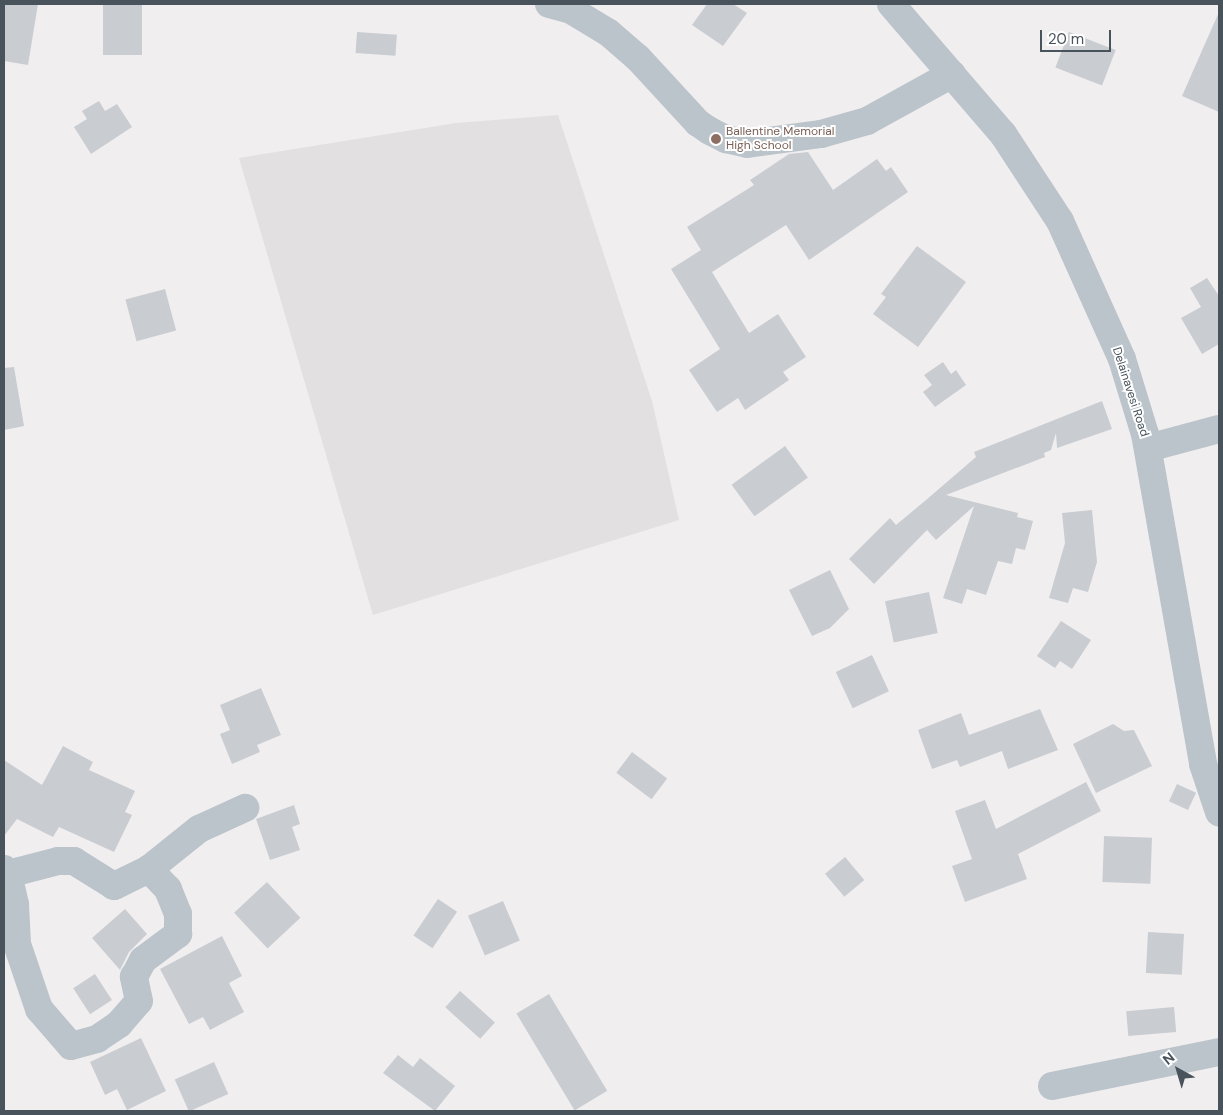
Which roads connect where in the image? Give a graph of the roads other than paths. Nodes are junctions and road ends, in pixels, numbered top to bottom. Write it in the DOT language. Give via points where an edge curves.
graph roads {
  1 [pos="549,4"];
  2 [pos="891,4"];
  3 [pos="952,74"];
  4 [pos="1219,429"];
  5 [pos="1148,448"];
  6 [pos="245,808"];
  7 [pos="1219,812"];
  8 [pos="149,869"];
  9 [pos="6,871"];
  10 [pos="1219,1052"];
  11 [pos="1052,1086"];
  1 -- 3 [label="street" via="571,10 608,33 638,58 698,123 726,140 747,144 821,134 859,124 888,112"];
  2 -- 3 [label="street, Delainavesi Road"];
  3 -- 5 [label="street, Delainavesi Road" via="1003,134 1060,221 1122,360"];
  4 -- 5 [label="street"];
  5 -- 7 [label="street, Delainavesi Road" via="1203,764"];
  6 -- 8 [label="street" via="199,829"];
  8 -- 9 [label="street" via="114,886 74,861"];
  8 -- 9 [label="street" via="168,889 178,914 178,934 143,960 134,977 139,1001 119,1024 97,1039 71,1046 39,1009 17,944"];
  10 -- 11 [label="street"];
}
